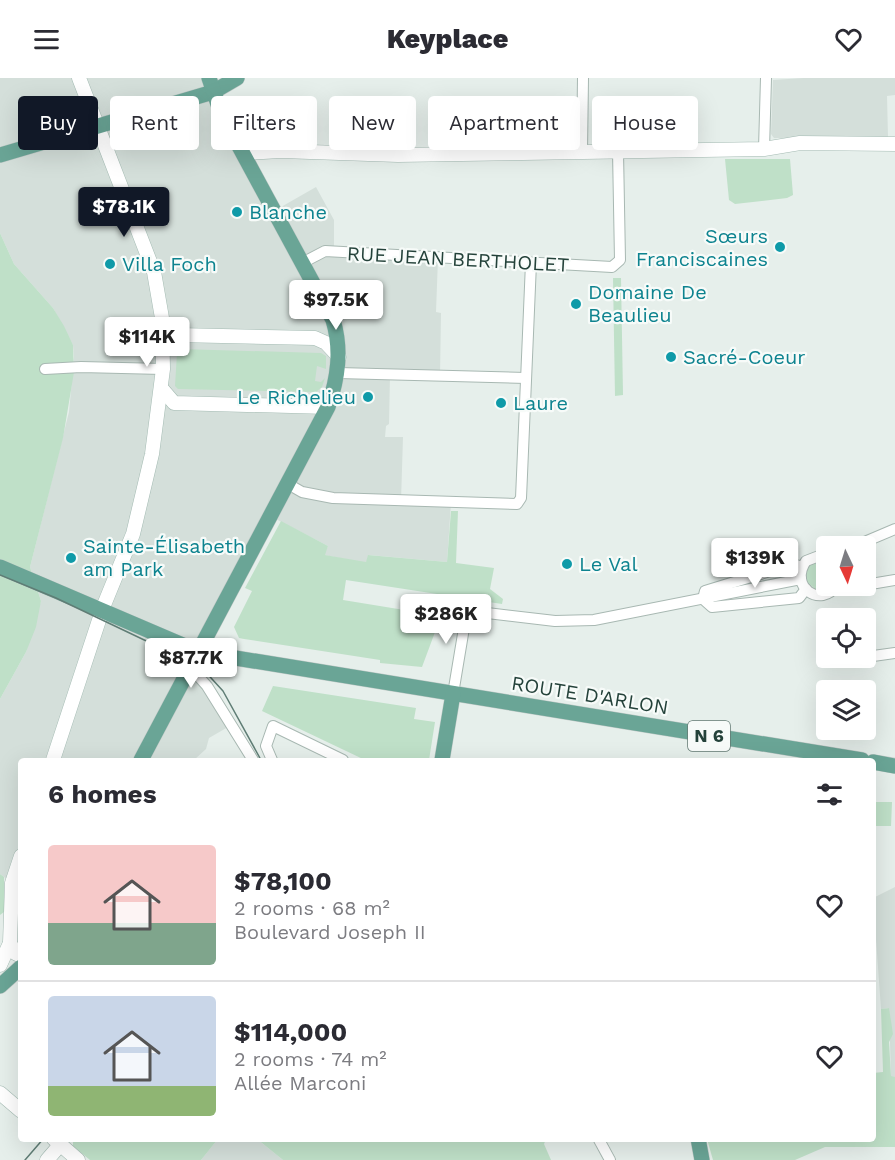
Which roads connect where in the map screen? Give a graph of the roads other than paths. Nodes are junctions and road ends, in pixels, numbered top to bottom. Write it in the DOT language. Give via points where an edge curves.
graph roads {
  1 [pos="79,78"];
  2 [pos="237,78"];
  3 [pos="583,78"];
  4 [pos="766,78"];
  5 [pos="211,85"];
  6 [pos="86,96"];
  7 [pos="98,126"];
  8 [pos="895,144"];
  9 [pos="18,149"];
  10 [pos="764,149"];
  11 [pos="618,151"];
  12 [pos="895,151"];
  13 [pos="582,152"];
  14 [pos="243,153"];
  15 [pos="0,154"];
  16 [pos="302,263"];
  17 [pos="531,263"];
  18 [pos="163,348"];
  19 [pos="339,357"];
  20 [pos="45,369"];
  21 [pos="163,369"];
  22 [pos="338,373"];
  23 [pos="526,378"];
  24 [pos="162,389"];
  25 [pos="328,407"];
  26 [pos="288,484"];
  27 [pos="895,529"];
  28 [pos="876,537"];
  29 [pos="816,558"];
  30 [pos="0,567"];
  31 [pos="802,567"];
  32 [pos="895,580"];
  33 [pos="876,583"];
  34 [pos="803,584"];
  35 [pos="816,592"];
  36 [pos="703,599"];
  37 [pos="102,610"];
  38 [pos="199,652"];
  39 [pos="895,653"];
  40 [pos="876,656"];
  41 [pos="190,667"];
  42 [pos="453,694"];
  43 [pos="54,758"];
  44 [pos="142,758"];
  45 [pos="252,758"];
  46 [pos="271,758"];
  47 [pos="339,758"];
  48 [pos="442,758"];
  49 [pos="850,758"];
  50 [pos="876,763"];
  51 [pos="895,766"];
  52 [pos="16,886"];
  53 [pos="10,938"];
  54 [pos="18,954"];
  55 [pos="0,965"];
  56 [pos="18,970"];
  57 [pos="0,986"];
  58 [pos="0,1093"];
  59 [pos="18,1108"];
  60 [pos="57,1142"];
  61 [pos="600,1142"];
  62 [pos="699,1142"];
  63 [pos="47,1160"];
  64 [pos="78,1160"];
  65 [pos="610,1160"];
  66 [pos="702,1160"];
  1 -- 6 [label="main road"];
  2 -- 5 [label="main road"];
  3 -- 13 [label="street"];
  4 -- 10 [label="street"];
  5 -- 7 [label="main road"];
  5 -- 14 [label="main road"];
  7 -- 18 [label="main road" via="154,272"];
  8 -- 10 [label="main road" via="800,143"];
  9 -- 15 [label="main road"];
  10 -- 11 [label="main road"];
  10 -- 12 [label="main road" via="783,153"];
  11 -- 13 [label="main road"];
  11 -- 17 [label="street, RUE JEAN BERTHOLET" via="620,260 616,266"];
  13 -- 14 [label="main road"];
  14 -- 16 [label="main road"];
  16 -- 17 [label="street, RUE JEAN BERTHOLET" via="325,251"];
  16 -- 19 [label="main road" via="333,320"];
  17 -- 23 [label="street"];
  18 -- 19 [label="main road" via="177,335 315,338"];
  18 -- 21 [label="main road"];
  19 -- 22 [label="main road"];
  20 -- 21 [label="street"];
  21 -- 24 [label="main road"];
  22 -- 23 [label="street"];
  22 -- 25 [label="main road"];
  23 -- 26 [label="street" via="521,498 517,504 333,498 303,492"];
  24 -- 25 [label="main road" via="174,403"];
  24 -- 37 [label="main road" via="133,534"];
  25 -- 26 [label="main road"];
  26 -- 38 [label="main road"];
  27 -- 28 [label="street"];
  29 -- 31 [label="street"];
  30 -- 37 [label="main road, N 6"];
  31 -- 34 [label="street"];
  31 -- 36 [label="street" via="793,564 705,591"];
  32 -- 33 [label="street"];
  34 -- 35 [label="street"];
  34 -- 36 [label="street"];
  34 -- 36 [label="street" via="799,598 712,607"];
  36 -- 42 [label="street" via="594,620 555,621 487,611 475,613 465,622"];
  37 -- 38 [label="main road, N 6"];
  37 -- 43 [label="main road"];
  38 -- 41 [label="main road"];
  38 -- 42 [label="main road, N 6"];
  39 -- 40 [label="street"];
  41 -- 44 [label="main road"];
  41 -- 45 [label="street" via="207,686"];
  42 -- 48 [label="main road"];
  42 -- 49 [label="main road, ROUTE D'ARLON / N 6"];
  46 -- 47 [label="street" via="266,746 273,726"];
  50 -- 51 [label="main road"];
  52 -- 53 [label="main road"];
  53 -- 54 [label="main road"];
  53 -- 55 [label="main road"];
  56 -- 57 [label="main road"];
  58 -- 59 [label="main road"];
  60 -- 63 [label="main road"];
  60 -- 64 [label="main road"];
  61 -- 65 [label="street"];
  62 -- 66 [label="main road"];
}
